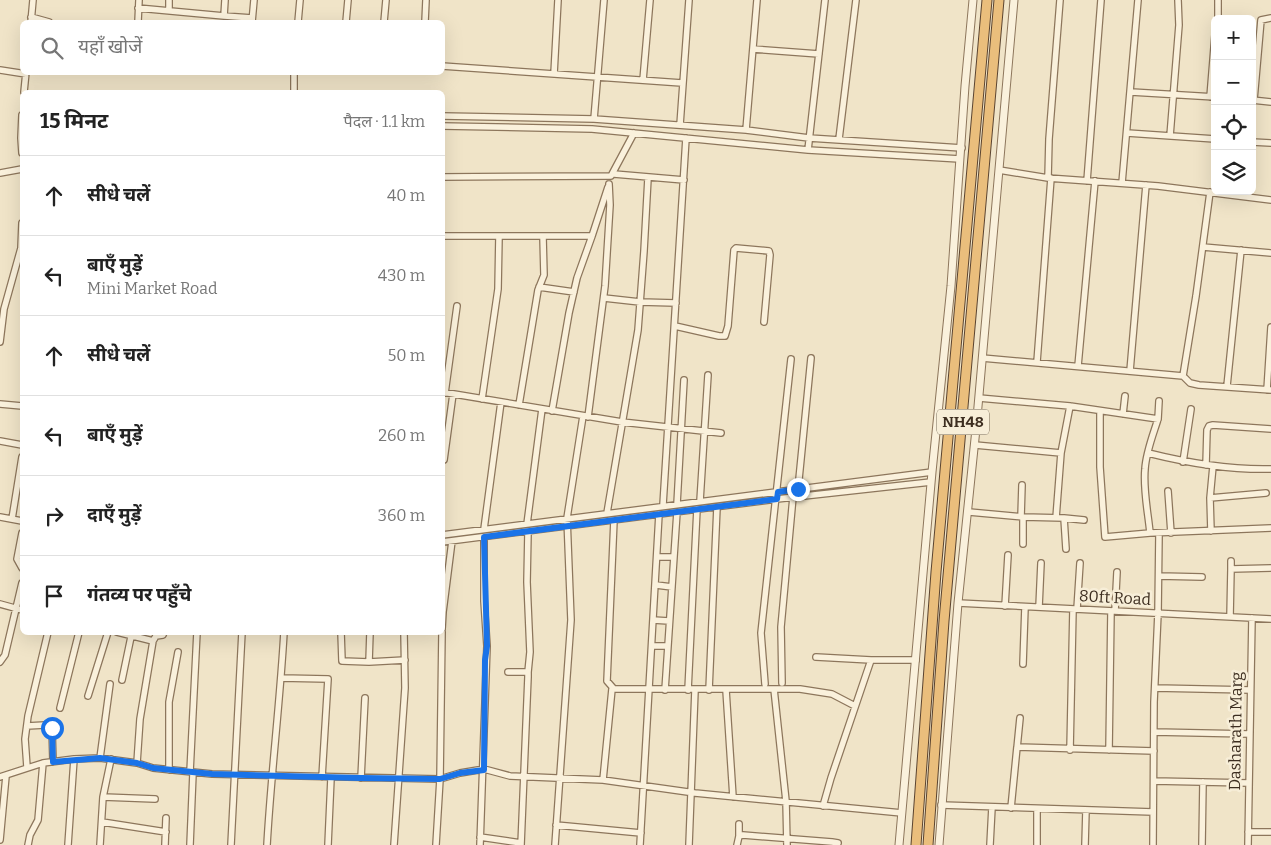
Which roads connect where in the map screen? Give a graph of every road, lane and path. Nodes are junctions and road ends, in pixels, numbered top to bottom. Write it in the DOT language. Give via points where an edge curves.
graph roads {
  1 [pos="33,0"];
  2 [pos="139,0"];
  3 [pos="169,0"];
  4 [pos="225,0"];
  5 [pos="254,0"];
  6 [pos="300,0"];
  7 [pos="348,0"];
  8 [pos="386,0"];
  9 [pos="426,0"];
  10 [pos="558,0"];
  11 [pos="604,0"];
  12 [pos="650,0"];
  13 [pos="689,0"];
  14 [pos="757,0"];
  15 [pos="825,0"];
  16 [pos="856,0"];
  17 [pos="973,0"];
  18 [pos="987,0"];
  19 [pos="999,0"];
  20 [pos="1014,0"];
  21 [pos="1060,0"];
  22 [pos="1101,0"];
  23 [pos="1138,0"];
  24 [pos="1178,0"];
  25 [pos="1218,0"];
  26 [pos="138,8"];
  27 [pos="169,11"];
  28 [pos="1218,15"];
  29 [pos="224,16"];
  30 [pos="1271,18"];
  31 [pos="31,20"];
  32 [pos="138,20"];
  33 [pos="252,20"];
  34 [pos="298,20"];
  35 [pos="346,20"];
  36 [pos="384,20"];
  37 [pos="424,20"];
  38 [pos="753,49"];
  39 [pos="819,54"];
  40 [pos="445,66"];
  41 [pos="0,70"];
  42 [pos="1256,70"];
  43 [pos="20,72"];
  44 [pos="554,74"];
  45 [pos="26,75"];
  46 [pos="294,75"];
  47 [pos="598,77"];
  48 [pos="643,80"];
  49 [pos="682,83"];
  50 [pos="24,90"];
  51 [pos="294,90"];
  52 [pos="1131,92"];
  53 [pos="1173,94"];
  54 [pos="1211,97"];
  55 [pos="1256,100"];
  56 [pos="1271,102"];
  57 [pos="445,116"];
  58 [pos="594,119"];
  59 [pos="680,125"];
  60 [pos="445,126"];
  61 [pos="746,130"];
  62 [pos="1127,133"];
  63 [pos="634,134"];
  64 [pos="1170,136"];
  65 [pos="686,138"];
  66 [pos="809,138"];
  67 [pos="839,139"];
  68 [pos="1211,139"];
  69 [pos="1256,142"];
  70 [pos="1271,143"];
  71 [pos="962,148"];
  72 [pos="808,150"];
  73 [pos="960,159"];
  74 [pos="20,169"];
  75 [pos="999,170"];
  76 [pos="0,173"];
  77 [pos="613,175"];
  78 [pos="445,176"];
  79 [pos="648,178"];
  80 [pos="1050,178"];
  81 [pos="684,180"];
  82 [pos="1087,181"];
  83 [pos="1095,181"];
  84 [pos="609,184"];
  85 [pos="1122,184"];
  86 [pos="1146,185"];
  87 [pos="1210,192"];
  88 [pos="1271,200"];
  89 [pos="445,236"];
  90 [pos="499,236"];
  91 [pos="592,236"];
  92 [pos="543,237"];
  93 [pos="1203,247"];
  94 [pos="1241,250"];
  95 [pos="20,251"];
  96 [pos="1271,253"];
  97 [pos="539,287"];
  98 [pos="574,292"];
  99 [pos="604,298"];
  100 [pos="640,302"];
  101 [pos="676,304"];
  102 [pos="457,306"];
  103 [pos="2,308"];
  104 [pos="764,322"];
  105 [pos="674,326"];
  106 [pos="1271,328"];
  107 [pos="0,342"];
  108 [pos="811,358"];
  109 [pos="982,358"];
  110 [pos="792,359"];
  111 [pos="1037,362"];
  112 [pos="1078,366"];
  113 [pos="1130,371"];
  114 [pos="708,375"];
  115 [pos="1183,376"];
  116 [pos="684,380"];
  117 [pos="445,386"];
  118 [pos="1226,386"];
  119 [pos="1269,390"];
  120 [pos="445,393"];
  121 [pos="453,394"];
  122 [pos="1124,396"];
  123 [pos="979,398"];
  124 [pos="482,399"];
  125 [pos="1158,401"];
  126 [pos="501,402"];
  127 [pos="0,404"];
  128 [pos="520,405"];
  129 [pos="20,406"];
  130 [pos="1070,406"];
  131 [pos="542,409"];
  132 [pos="1192,409"];
  133 [pos="552,411"];
  134 [pos="1100,411"];
  135 [pos="1123,414"];
  136 [pos="585,416"];
  137 [pos="1158,419"];
  138 [pos="622,422"];
  139 [pos="668,428"];
  140 [pos="681,429"];
  141 [pos="1271,429"];
  142 [pos="704,432"];
  143 [pos="721,433"];
  144 [pos="0,442"];
  145 [pos="20,445"];
  146 [pos="975,445"];
  147 [pos="445,453"];
  148 [pos="1060,453"];
  149 [pos="1148,453"];
  150 [pos="1183,462"];
  151 [pos="1206,465"];
  152 [pos="1213,466"];
  153 [pos="20,469"];
  154 [pos="1271,469"];
  155 [pos="932,472"];
  156 [pos="931,482"];
  157 [pos="1022,485"];
  158 [pos="798,489"];
  159 [pos="778,492"];
  160 [pos="1168,492"];
  161 [pos="1266,493"];
  162 [pos="793,498"];
  163 [pos="1210,498"];
  164 [pos="777,499"];
  165 [pos="700,501"];
  166 [pos="677,504"];
  167 [pos="663,505"];
  168 [pos="717,507"];
  169 [pos="697,509"];
  170 [pos="677,512"];
  171 [pos="968,512"];
  172 [pos="607,513"];
  173 [pos="659,514"];
  174 [pos="0,517"];
  175 [pos="1022,517"];
  176 [pos="567,518"];
  177 [pos="1056,518"];
  178 [pos="1064,518"];
  179 [pos="12,519"];
  180 [pos="614,520"];
  181 [pos="1084,520"];
  182 [pos="20,521"];
  183 [pos="527,524"];
  184 [pos="568,527"];
  185 [pos="1271,528"];
  186 [pos="484,529"];
  187 [pos="1211,531"];
  188 [pos="528,532"];
  189 [pos="1150,533"];
  190 [pos="1171,533"];
  191 [pos="1159,534"];
  192 [pos="445,535"];
  193 [pos="484,537"];
  194 [pos="452,541"];
  195 [pos="445,542"];
  196 [pos="20,543"];
  197 [pos="1023,544"];
  198 [pos="1066,549"];
  199 [pos="1008,555"];
  200 [pos="657,557"];
  201 [pos="674,557"];
  202 [pos="1231,561"];
  203 [pos="1041,563"];
  204 [pos="1080,563"];
  205 [pos="20,564"];
  206 [pos="1271,568"];
  207 [pos="1231,569"];
  208 [pos="1118,572"];
  209 [pos="1159,576"];
  210 [pos="1202,577"];
  211 [pos="656,585"];
  212 [pos="672,587"];
  213 [pos="20,591"];
  214 [pos="445,596"];
  215 [pos="958,603"];
  216 [pos="0,604"];
  217 [pos="1005,606"];
  218 [pos="1025,607"];
  219 [pos="1039,607"];
  220 [pos="16,608"];
  221 [pos="20,609"];
  222 [pos="1075,609"];
  223 [pos="1113,611"];
  224 [pos="1158,613"];
  225 [pos="1230,617"];
  226 [pos="1252,618"];
  227 [pos="1271,619"];
  228 [pos="653,620"];
  229 [pos="669,621"];
  230 [pos="47,635"];
  231 [pos="78,635"];
  232 [pos="107,635"];
  233 [pos="132,635"];
  234 [pos="135,635"];
  235 [pos="163,635"];
  236 [pos="197,635"];
  237 [pos="242,635"];
  238 [pos="284,635"];
  239 [pos="341,635"];
  240 [pos="370,635"];
  241 [pos="404,635"];
  242 [pos="442,635"];
  243 [pos="153,641"];
  244 [pos="652,646"];
  245 [pos="668,646"];
  246 [pos="178,652"];
  247 [pos="816,656"];
  248 [pos="405,660"];
  249 [pos="871,660"];
  250 [pos="916,660"];
  251 [pos="0,662"];
  252 [pos="369,662"];
  253 [pos="1023,664"];
  254 [pos="508,672"];
  255 [pos="528,672"];
  256 [pos="281,678"];
  257 [pos="122,680"];
  258 [pos="782,683"];
  259 [pos="110,684"];
  260 [pos="765,684"];
  261 [pos="1155,688"];
  262 [pos="614,689"];
  263 [pos="774,689"];
  264 [pos="650,690"];
  265 [pos="665,690"];
  266 [pos="688,690"];
  267 [pos="695,690"];
  268 [pos="709,690"];
  269 [pos="726,690"];
  270 [pos="1250,690"];
  271 [pos="88,696"];
  272 [pos="366,698"];
  273 [pos="855,706"];
  274 [pos="60,708"];
  275 [pos="1020,718"];
  276 [pos="27,726"];
  277 [pos="1154,732"];
  278 [pos="1249,734"];
  279 [pos="1017,748"];
  280 [pos="1070,750"];
  281 [pos="1109,750"];
  282 [pos="1154,751"];
  283 [pos="100,758"];
  284 [pos="74,759"];
  285 [pos="111,759"];
  286 [pos="53,762"];
  287 [pos="43,763"];
  288 [pos="137,763"];
  289 [pos="27,767"];
  290 [pos="169,770"];
  291 [pos="484,770"];
  292 [pos="191,772"];
  293 [pos="234,775"];
  294 [pos="271,776"];
  295 [pos="524,776"];
  296 [pos="3,777"];
  297 [pos="322,777"];
  298 [pos="331,778"];
  299 [pos="361,778"];
  300 [pos="560,778"];
  301 [pos="400,779"];
  302 [pos="440,779"];
  303 [pos="603,780"];
  304 [pos="1154,781"];
  305 [pos="1203,782"];
  306 [pos="1248,783"];
  307 [pos="644,786"];
  308 [pos="692,792"];
  309 [pos="103,797"];
  310 [pos="733,797"];
  311 [pos="155,799"];
  312 [pos="786,801"];
  313 [pos="942,805"];
  314 [pos="823,806"];
  315 [pos="992,807"];
  316 [pos="1011,808"];
  317 [pos="1037,809"];
  318 [pos="1086,810"];
  319 [pos="1153,812"];
  320 [pos="902,813"];
  321 [pos="166,818"];
  322 [pos="102,822"];
  323 [pos="739,824"];
  324 [pos="556,825"];
  325 [pos="166,832"];
  326 [pos="1248,832"];
  327 [pos="1271,832"];
  328 [pos="641,834"];
  329 [pos="739,836"];
  330 [pos="480,837"];
  331 [pos="787,838"];
  332 [pos="0,840"];
  333 [pos="521,844"];
  334 [pos="28,845"];
  335 [pos="68,845"];
  336 [pos="100,845"];
  337 [pos="165,845"];
  338 [pos="190,845"];
  339 [pos="231,845"];
  340 [pos="267,845"];
  341 [pos="328,845"];
  342 [pos="394,845"];
  343 [pos="436,845"];
  344 [pos="480,845"];
  345 [pos="555,845"];
  346 [pos="640,845"];
  347 [pos="689,845"];
  348 [pos="737,845"];
  349 [pos="787,845"];
  350 [pos="838,845"];
  351 [pos="899,845"];
  352 [pos="916,845"];
  353 [pos="928,845"];
  354 [pos="939,845"];
  355 [pos="990,845"];
  356 [pos="1037,845"];
  357 [pos="1085,845"];
  358 [pos="1153,845"];
  359 [pos="1202,845"];
  360 [pos="1248,845"];
  1 -- 31 [label="street"];
  2 -- 26 [label="street"];
  3 -- 27 [label="street"];
  4 -- 29 [label="street"];
  5 -- 33 [label="street"];
  6 -- 34 [label="street"];
  7 -- 35 [label="street"];
  8 -- 36 [label="street"];
  9 -- 37 [label="street"];
  10 -- 44 [label="street"];
  11 -- 47 [label="street"];
  12 -- 48 [label="street"];
  13 -- 49 [label="street"];
  14 -- 38 [label="street"];
  15 -- 39 [label="street"];
  16 -- 67 [label="street"];
  17 -- 71 [label="street"];
  18 -- 352 [label="highway, NH48" via="936,572"];
  19 -- 353 [label="highway, NH48" via="944,621"];
  20 -- 75 [label="street"];
  21 -- 80 [label="street" via="1049,139"];
  22 -- 82 [label="street"];
  23 -- 52 [label="street"];
  24 -- 53 [label="street"];
  25 -- 28 [label="street"];
  26 -- 27 [label="street"];
  26 -- 32 [label="street"];
  27 -- 29 [label="street"];
  29 -- 33 [label="street"];
  30 -- 42 [label="street" via="1261,20"];
  38 -- 39 [label="street"];
  38 -- 61 [label="street"];
  39 -- 66 [label="street"];
  40 -- 44 [label="street"];
  41 -- 43 [label="street"];
  44 -- 47 [label="street"];
  45 -- 50 [label="street"];
  46 -- 51 [label="street"];
  47 -- 48 [label="street"];
  47 -- 58 [label="street"];
  48 -- 49 [label="street"];
  49 -- 59 [label="street"];
  52 -- 53 [label="street"];
  52 -- 62 [label="street"];
  53 -- 54 [label="street"];
  53 -- 64 [label="street"];
  55 -- 56 [label="street"];
  57 -- 58 [label="street"];
  58 -- 59 [label="street"];
  59 -- 61 [label="street"];
  60 -- 63 [label="street" via="592,129"];
  61 -- 66 [label="street"];
  62 -- 64 [label="street"];
  62 -- 85 [label="street"];
  63 -- 65 [label="street"];
  63 -- 77 [label="street"];
  64 -- 68 [label="street"];
  65 -- 72 [label="street"];
  65 -- 81 [label="street"];
  66 -- 67 [label="street"];
  66 -- 72 [label="street"];
  67 -- 71 [label="street"];
  69 -- 70 [label="street"];
  71 -- 73 [label="street"];
  72 -- 73 [label="street"];
  73 -- 155 [label="street"];
  74 -- 76 [label="street"];
  75 -- 80 [label="street"];
  75 -- 109 [label="street"];
  77 -- 78 [label="street"];
  77 -- 79 [label="street"];
  77 -- 84 [label="street"];
  79 -- 81 [label="street"];
  79 -- 100 [label="street"];
  80 -- 82 [label="street"];
  80 -- 111 [label="street"];
  81 -- 101 [label="street"];
  82 -- 83 [label="street"];
  83 -- 85 [label="street"];
  83 -- 112 [label="street"];
  84 -- 91 [label="street"];
  84 -- 99 [label="street"];
  85 -- 86 [label="street"];
  86 -- 87 [label="street"];
  86 -- 113 [label="street"];
  87 -- 88 [label="street"];
  87 -- 93 [label="street"];
  89 -- 90 [label="street"];
  90 -- 92 [label="street"];
  90 -- 124 [label="street" via="498,289"];
  91 -- 92 [label="street"];
  91 -- 98 [label="street"];
  92 -- 97 [label="street" via="544,275"];
  93 -- 94 [label="street"];
  93 -- 115 [label="street"];
  94 -- 96 [label="street"];
  94 -- 118 [label="street"];
  95 -- 103 [label="street"];
  97 -- 98 [label="street"];
  97 -- 128 [label="street"];
  98 -- 133 [label="street"];
  99 -- 100 [label="street"];
  99 -- 136 [label="street"];
  100 -- 101 [label="street"];
  100 -- 138 [label="street"];
  101 -- 105 [label="street"];
  102 -- 117 [label="street"];
  103 -- 107 [label="street"];
  104 -- 105 [label="street" via="769,251 736,248 725,336"];
  105 -- 139 [label="street"];
  106 -- 119 [label="street"];
  108 -- 158 [label="street"];
  109 -- 111 [label="street"];
  109 -- 123 [label="street"];
  110 -- 159 [label="street"];
  111 -- 112 [label="street"];
  112 -- 113 [label="street"];
  113 -- 115 [label="street"];
  114 -- 142 [label="street"];
  115 -- 118 [label="street" via="1190,383"];
  116 -- 140 [label="street"];
  118 -- 119 [label="street"];
  120 -- 121 [label="street"];
  121 -- 124 [label="street"];
  121 -- 147 [label="street"];
  122 -- 135 [label="street"];
  123 -- 130 [label="street"];
  123 -- 146 [label="street"];
  124 -- 126 [label="street"];
  125 -- 137 [label="street"];
  126 -- 128 [label="street"];
  126 -- 186 [label="street"];
  127 -- 129 [label="street"];
  128 -- 131 [label="street"];
  130 -- 134 [label="street"];
  130 -- 148 [label="street"];
  131 -- 133 [label="street"];
  131 -- 183 [label="street"];
  132 -- 150 [label="street"];
  133 -- 136 [label="street"];
  134 -- 135 [label="street"];
  134 -- 189 [label="street" via="1105,537"];
  135 -- 137 [label="street"];
  136 -- 138 [label="street"];
  136 -- 176 [label="street"];
  137 -- 149 [label="street"];
  138 -- 139 [label="street"];
  138 -- 172 [label="street"];
  139 -- 140 [label="street"];
  139 -- 167 [label="street"];
  140 -- 142 [label="street"];
  140 -- 166 [label="street"];
  141 -- 151 [label="street" via="1209,426"];
  142 -- 143 [label="street"];
  142 -- 165 [label="street"];
  144 -- 145 [label="street"];
  146 -- 148 [label="street"];
  146 -- 171 [label="street"];
  148 -- 177 [label="street"];
  149 -- 150 [label="street"];
  149 -- 189 [label="street" via="1145,491"];
  150 -- 151 [label="street"];
  151 -- 152 [label="street"];
  152 -- 154 [label="street"];
  152 -- 163 [label="street"];
  153 -- 179 [label="street"];
  155 -- 156 [label="street"];
  155 -- 158 [label="street"];
  156 -- 162 [label="street"];
  156 -- 250 [label="street"];
  157 -- 175 [label="street"];
  158 -- 159 [label="street"];
  159 -- 164 [label="street"];
  159 -- 165 [label="street"];
  160 -- 190 [label="street"];
  161 -- 163 [label="street"];
  162 -- 164 [label="street"];
  162 -- 258 [label="street" via="781,627"];
  163 -- 187 [label="street"];
  164 -- 168 [label="street"];
  164 -- 260 [label="street" via="761,633"];
  165 -- 166 [label="street"];
  166 -- 167 [label="street"];
  167 -- 172 [label="street"];
  168 -- 169 [label="street"];
  168 -- 268 [label="street"];
  169 -- 170 [label="street"];
  169 -- 266 [label="street"];
  170 -- 173 [label="street"];
  170 -- 201 [label="street"];
  171 -- 175 [label="street"];
  171 -- 215 [label="street"];
  172 -- 176 [label="street"];
  173 -- 180 [label="street"];
  173 -- 200 [label="street"];
  174 -- 179 [label="street"];
  175 -- 177 [label="street"];
  175 -- 197 [label="street"];
  176 -- 183 [label="street"];
  176 -- 184 [label="street"];
  177 -- 178 [label="street"];
  178 -- 181 [label="street"];
  178 -- 198 [label="street"];
  179 -- 182 [label="street"];
  180 -- 184 [label="street"];
  180 -- 262 [label="street" via="607,681"];
  183 -- 186 [label="street"];
  184 -- 188 [label="street"];
  184 -- 300 [label="street" via="571,620"];
  185 -- 187 [label="street"];
  186 -- 192 [label="street"];
  187 -- 190 [label="street"];
  188 -- 193 [label="street"];
  188 -- 255 [label="street"];
  189 -- 191 [label="street"];
  190 -- 191 [label="street"];
  191 -- 209 [label="street"];
  193 -- 194 [label="street"];
  193 -- 291 [label="street" via="487,646"];
  194 -- 195 [label="street"];
  194 -- 214 [label="street"];
  196 -- 205 [label="street" via="17,559"];
  199 -- 217 [label="street"];
  200 -- 201 [label="street"];
  200 -- 211 [label="street"];
  201 -- 212 [label="street"];
  202 -- 207 [label="street"];
  203 -- 219 [label="street"];
  204 -- 222 [label="street"];
  206 -- 207 [label="street"];
  207 -- 225 [label="street"];
  208 -- 223 [label="street"];
  209 -- 210 [label="street"];
  209 -- 224 [label="street"];
  211 -- 212 [label="street"];
  211 -- 228 [label="street"];
  212 -- 229 [label="street"];
  213 -- 220 [label="street"];
  215 -- 217 [label="street, 80ft Road"];
  215 -- 313 [label="street"];
  216 -- 220 [label="street"];
  217 -- 218 [label="street, 80ft Road"];
  218 -- 219 [label="street, 80ft Road"];
  218 -- 253 [label="street"];
  219 -- 222 [label="street, 80ft Road"];
  220 -- 221 [label="street"];
  220 -- 251 [label="street" via="5,654"];
  222 -- 223 [label="street, 80ft Road"];
  222 -- 280 [label="street"];
  223 -- 224 [label="street, 80ft Road"];
  223 -- 281 [label="street"];
  224 -- 225 [label="street, 80ft Road"];
  224 -- 261 [label="street"];
  225 -- 226 [label="street, 80ft Road"];
  226 -- 227 [label="street, 80ft Road"];
  226 -- 270 [label="street, Dasharath Marg"];
  228 -- 229 [label="street"];
  228 -- 244 [label="street"];
  229 -- 245 [label="street"];
  230 -- 276 [label="street"];
  231 -- 274 [label="street"];
  232 -- 271 [label="street"];
  233 -- 257 [label="street"];
  234 -- 243 [label="street"];
  235 -- 243 [label="street" via="156,636"];
  236 -- 292 [label="street"];
  237 -- 293 [label="street"];
  238 -- 256 [label="street"];
  239 -- 252 [label="street" via="342,661"];
  240 -- 252 [label="street"];
  241 -- 248 [label="street"];
  242 -- 302 [label="street"];
  243 -- 288 [label="street" via="140,719"];
  244 -- 245 [label="street"];
  244 -- 264 [label="street"];
  245 -- 265 [label="street"];
  246 -- 290 [label="street" via="169,702"];
  247 -- 249 [label="street"];
  248 -- 252 [label="street"];
  248 -- 301 [label="street"];
  249 -- 250 [label="street"];
  249 -- 273 [label="street"];
  250 -- 320 [label="street"];
  254 -- 255 [label="street"];
  255 -- 295 [label="street"];
  256 -- 294 [label="street"];
  256 -- 297 [label="street" via="328,679"];
  259 -- 283 [label="street"];
  261 -- 270 [label="street"];
  261 -- 277 [label="street"];
  262 -- 264 [label="street"];
  262 -- 303 [label="street"];
  263 -- 269 [label="street"];
  263 -- 273 [label="street" via="800,688 832,694"];
  263 -- 312 [label="street"];
  264 -- 265 [label="street"];
  264 -- 307 [label="street"];
  265 -- 266 [label="street"];
  266 -- 267 [label="street"];
  267 -- 268 [label="street"];
  267 -- 308 [label="street"];
  268 -- 269 [label="street"];
  269 -- 310 [label="street"];
  270 -- 278 [label="street, Dasharath Marg"];
  272 -- 299 [label="street"];
  273 -- 314 [label="street"];
  275 -- 279 [label="street"];
  276 -- 286 [label="street" via="52,728"];
  276 -- 289 [label="street"];
  277 -- 278 [label="street"];
  277 -- 282 [label="street"];
  278 -- 306 [label="street, Dasharath Marg"];
  279 -- 280 [label="street"];
  279 -- 316 [label="street"];
  280 -- 281 [label="street"];
  281 -- 282 [label="street"];
  282 -- 304 [label="street"];
  283 -- 284 [label="street"];
  283 -- 285 [label="street"];
  284 -- 286 [label="street"];
  284 -- 335 [label="street"];
  285 -- 288 [label="street"];
  285 -- 309 [label="street"];
  286 -- 287 [label="street"];
  287 -- 289 [label="street"];
  287 -- 334 [label="street" via="38,820"];
  288 -- 290 [label="street"];
  289 -- 296 [label="street"];
  290 -- 292 [label="street"];
  291 -- 295 [label="street"];
  291 -- 302 [label="street"];
  291 -- 330 [label="street"];
  292 -- 293 [label="street"];
  292 -- 338 [label="street"];
  293 -- 294 [label="street"];
  293 -- 339 [label="street"];
  294 -- 297 [label="street"];
  294 -- 340 [label="street"];
  295 -- 300 [label="street"];
  295 -- 333 [label="street"];
  296 -- 332 [label="street"];
  297 -- 298 [label="street"];
  298 -- 299 [label="street"];
  298 -- 341 [label="street"];
  299 -- 301 [label="street"];
  300 -- 303 [label="street"];
  300 -- 324 [label="street"];
  301 -- 302 [label="street"];
  301 -- 342 [label="street"];
  302 -- 343 [label="street"];
  303 -- 307 [label="street"];
  304 -- 305 [label="street"];
  304 -- 319 [label="street"];
  305 -- 306 [label="street"];
  305 -- 359 [label="street"];
  306 -- 326 [label="street, Dasharath Marg"];
  307 -- 308 [label="street"];
  307 -- 328 [label="street"];
  308 -- 310 [label="street"];
  308 -- 347 [label="street"];
  309 -- 311 [label="street"];
  309 -- 322 [label="street"];
  310 -- 312 [label="street"];
  312 -- 314 [label="street"];
  312 -- 331 [label="street"];
  313 -- 315 [label="street"];
  313 -- 354 [label="street"];
  314 -- 320 [label="street"];
  315 -- 316 [label="street"];
  315 -- 355 [label="street"];
  316 -- 317 [label="street"];
  317 -- 318 [label="street"];
  317 -- 356 [label="street"];
  318 -- 319 [label="street"];
  318 -- 357 [label="street"];
  319 -- 358 [label="street"];
  320 -- 351 [label="street"];
  321 -- 325 [label="street"];
  322 -- 325 [label="street"];
  322 -- 336 [label="street"];
  323 -- 329 [label="street"];
  324 -- 328 [label="street"];
  324 -- 345 [label="street"];
  325 -- 337 [label="street"];
  326 -- 327 [label="street"];
  326 -- 360 [label="street, Dasharath Marg"];
  328 -- 346 [label="street"];
  329 -- 331 [label="street"];
  329 -- 348 [label="street"];
  330 -- 333 [label="street"];
  330 -- 344 [label="street"];
  331 -- 349 [label="street"];
  331 -- 350 [label="street"];
}
